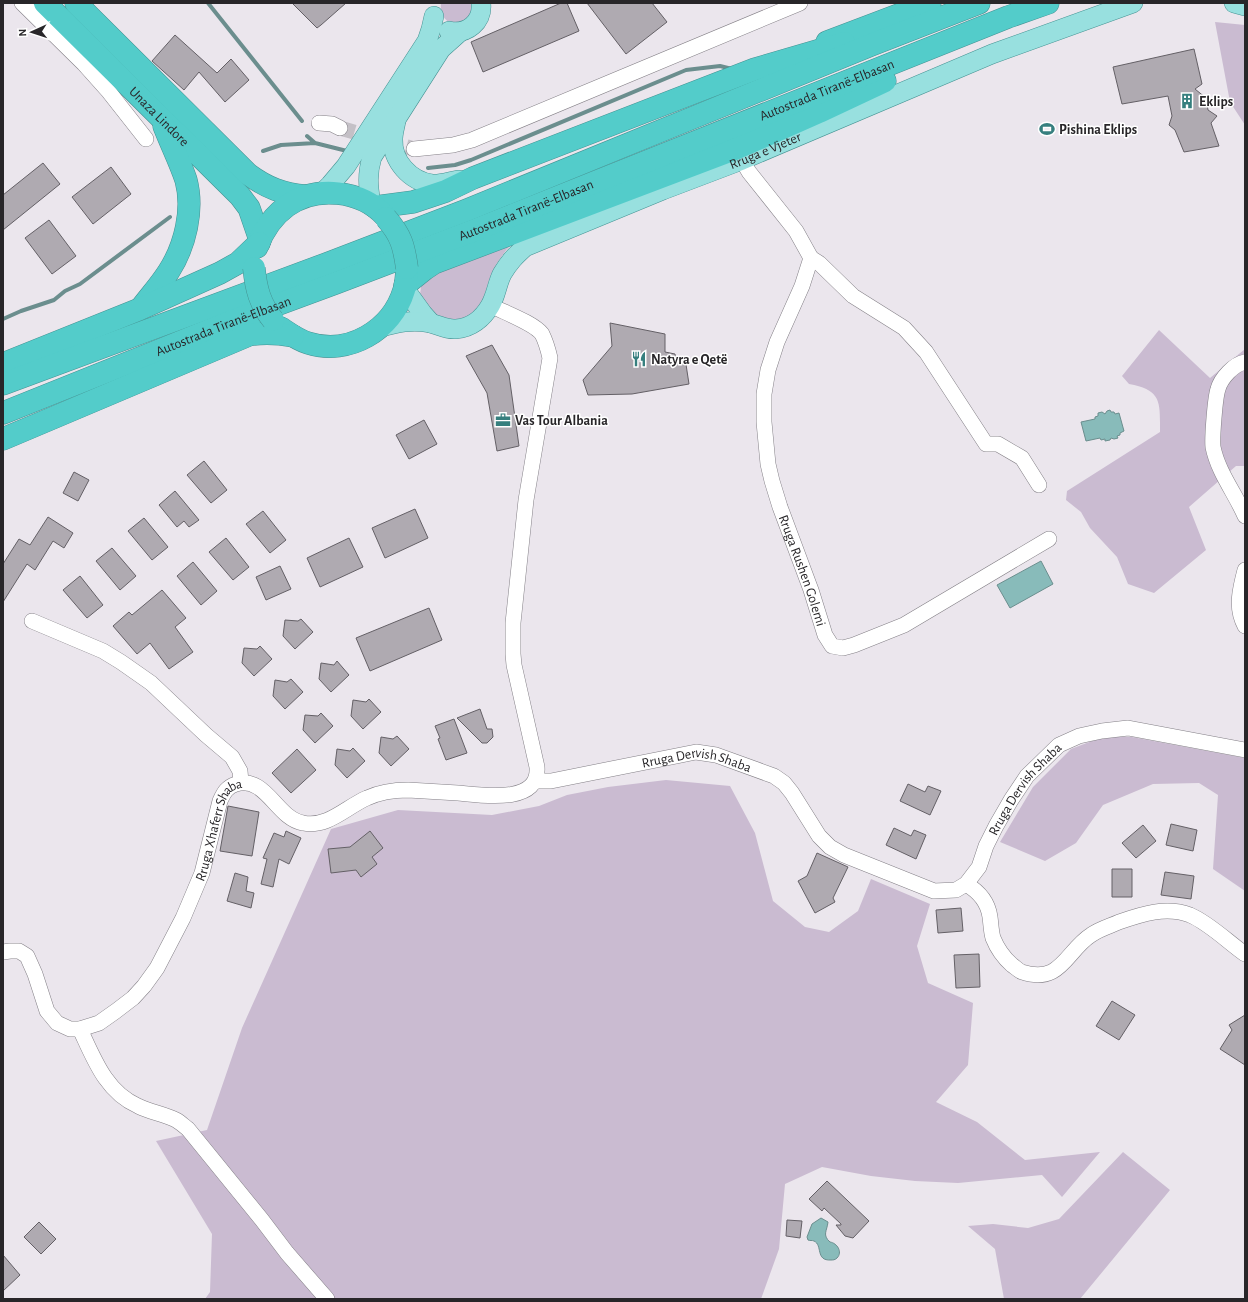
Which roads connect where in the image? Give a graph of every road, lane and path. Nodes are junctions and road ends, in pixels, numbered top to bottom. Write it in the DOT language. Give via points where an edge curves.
graph roads {
  1 [pos="22,3"];
  2 [pos="45,3"];
  3 [pos="76,3"];
  4 [pos="800,3"];
  5 [pos="930,3"];
  6 [pos="978,3"];
  7 [pos="1048,3"];
  8 [pos="1133,3"];
  9 [pos="1234,3"];
  10 [pos="482,4"];
  11 [pos="1245,6"];
  12 [pos="433,9"];
  13 [pos="1008,17"];
  14 [pos="460,32"];
  15 [pos="756,69"];
  16 [pos="397,117"];
  17 [pos="162,119"];
  18 [pos="319,123"];
  19 [pos="340,128"];
  20 [pos="146,139"];
  21 [pos="414,149"];
  22 [pos="742,160"];
  23 [pos="473,178"];
  24 [pos="314,195"];
  25 [pos="377,209"];
  26 [pos="259,241"];
  27 [pos="811,258"];
  28 [pos="405,281"];
  29 [pos="490,305"];
  30 [pos="140,309"];
  31 [pos="431,323"];
  32 [pos="379,328"];
  33 [pos="293,336"];
  34 [pos="1245,362"];
  35 [pos="3,364"];
  36 [pos="3,384"];
  37 [pos="3,413"];
  38 [pos="3,439"];
  39 [pos="1039,485"];
  40 [pos="1245,516"];
  41 [pos="1049,539"];
  42 [pos="1245,570"];
  43 [pos="32,621"];
  44 [pos="1245,626"];
  45 [pos="1245,750"];
  46 [pos="241,782"];
  47 [pos="535,782"];
  48 [pos="966,884"];
  49 [pos="3,952"];
  50 [pos="1245,954"];
  51 [pos="80,1029"];
  52 [pos="327,1299"];
  1 -- 20 [label="street" via="84,64"];
  2 -- 17 [label="highway, Unaza Lindore"];
  3 -- 24 [label="highway, Unaza Lindore" via="248,174 259,182 290,194"];
  4 -- 21 [label="street" via="472,140 453,145"];
  5 -- 15 [label="highway"];
  6 -- 15 [label="highway"];
  6 -- 36 [label="highway, Autostrada Tiranë-Elbasan" via="467,210"];
  7 -- 13 [label="highway, Autostrada Tiranë-Elbasan"];
  8 -- 22 [label="main road, Rruga e Vjeter" via="992,54"];
  9 -- 11 [label="main road"];
  10 -- 14 [label="main road" via="478,21"];
  12 -- 14 [label="main road" via="438,23 451,32"];
  12 -- 24 [label="main road" via="427,41 346,166 330,185"];
  13 -- 28 [label="highway" via="970,42 735,149 434,263"];
  13 -- 37 [label="highway, Autostrada Tiranë-Elbasan" via="475,230 230,322"];
  14 -- 16 [label="main road" via="441,49"];
  15 -- 23 [label="highway"];
  16 -- 23 [label="main road" via="393,139 395,154 407,172 419,180 432,184"];
  16 -- 25 [label="main road" via="372,157 368,172 368,186"];
  17 -- 26 [label="highway, Unaza Lindore" via="240,196 249,208"];
  17 -- 30 [label="highway" via="186,181 189,207 187,230 169,271"];
  18 -- 19 [label="street" via="332,124"];
  22 -- 27 [label="street" via="796,231"];
  22 -- 29 [label="main road, Rruga e Vjeter" via="525,246 512,258 501,275"];
  23 -- 25 [label="highway" via="446,191 413,202"];
  24 -- 25 [label="highway, Unaza Lindore" via="350,195"];
  24 -- 26 [label="highway" via="288,205 272,219"];
  25 -- 28 [label="highway, bridge" via="396,229 404,248"];
  26 -- 30 [label="highway" via="229,269"];
  26 -- 33 [label="highway, bridge" via="254,268 255,285 260,300 273,320"];
  27 -- 39 [label="street" via="853,296 904,328 926,352 986,444 998,444 1022,458"];
  27 -- 41 [label="street, Rruga Rushen Golemi" via="768,370 764,394 764,422 772,481 825,635 832,646 843,648 854,645 904,625"];
  28 -- 31 [label="main road" via="423,314"];
  28 -- 32 [label="highway" via="397,308"];
  29 -- 31 [label="main road, Rruga e Vjeter" via="479,320 465,328 455,330"];
  29 -- 47 [label="street" via="541,333 550,358 526,500 513,623 514,665 537,767 538,775"];
  30 -- 35 [label="highway"];
  31 -- 32 [label="main road, Rruga e Vjeter" via="404,322"];
  32 -- 33 [label="highway" via="357,342 341,346 314,344"];
  33 -- 38 [label="highway" via="273,333 249,335"];
  34 -- 40 [label="street" via="1240,363 1225,376 1218,388 1213,446 1225,478"];
  42 -- 44 [label="street" via="1239,599"];
  43 -- 46 [label="street" via="103,651 151,683 232,757 240,771"];
  45 -- 48 [label="street, Rruga Dervish Shaba" via="1128,728 1078,736 1059,745 1027,776 996,826 979,867"];
  46 -- 47 [label="street, Rruga Xhaferr Shaba" via="249,782 258,787 293,821 304,824 324,822 366,798 394,790 501,796 517,793"];
  46 -- 51 [label="street, Rruga Xhaferr Shaba" via="231,785 224,791 202,873 183,918 157,968 133,998 99,1022"];
  47 -- 48 [label="street, Rruga Dervish Shaba" via="696,752 716,755 774,776 784,783 819,836 830,848 934,891 956,890"];
  48 -- 50 [label="street" via="982,897 987,907 993,939 1000,951 1021,972 1045,974 1056,970 1091,934 1155,912 1171,911 1190,916"];
  49 -- 51 [label="street" via="19,951 27,956 47,1011 57,1023 70,1029"];
  51 -- 52 [label="street" via="101,1072 113,1088 136,1105 177,1120 188,1129"];
}
